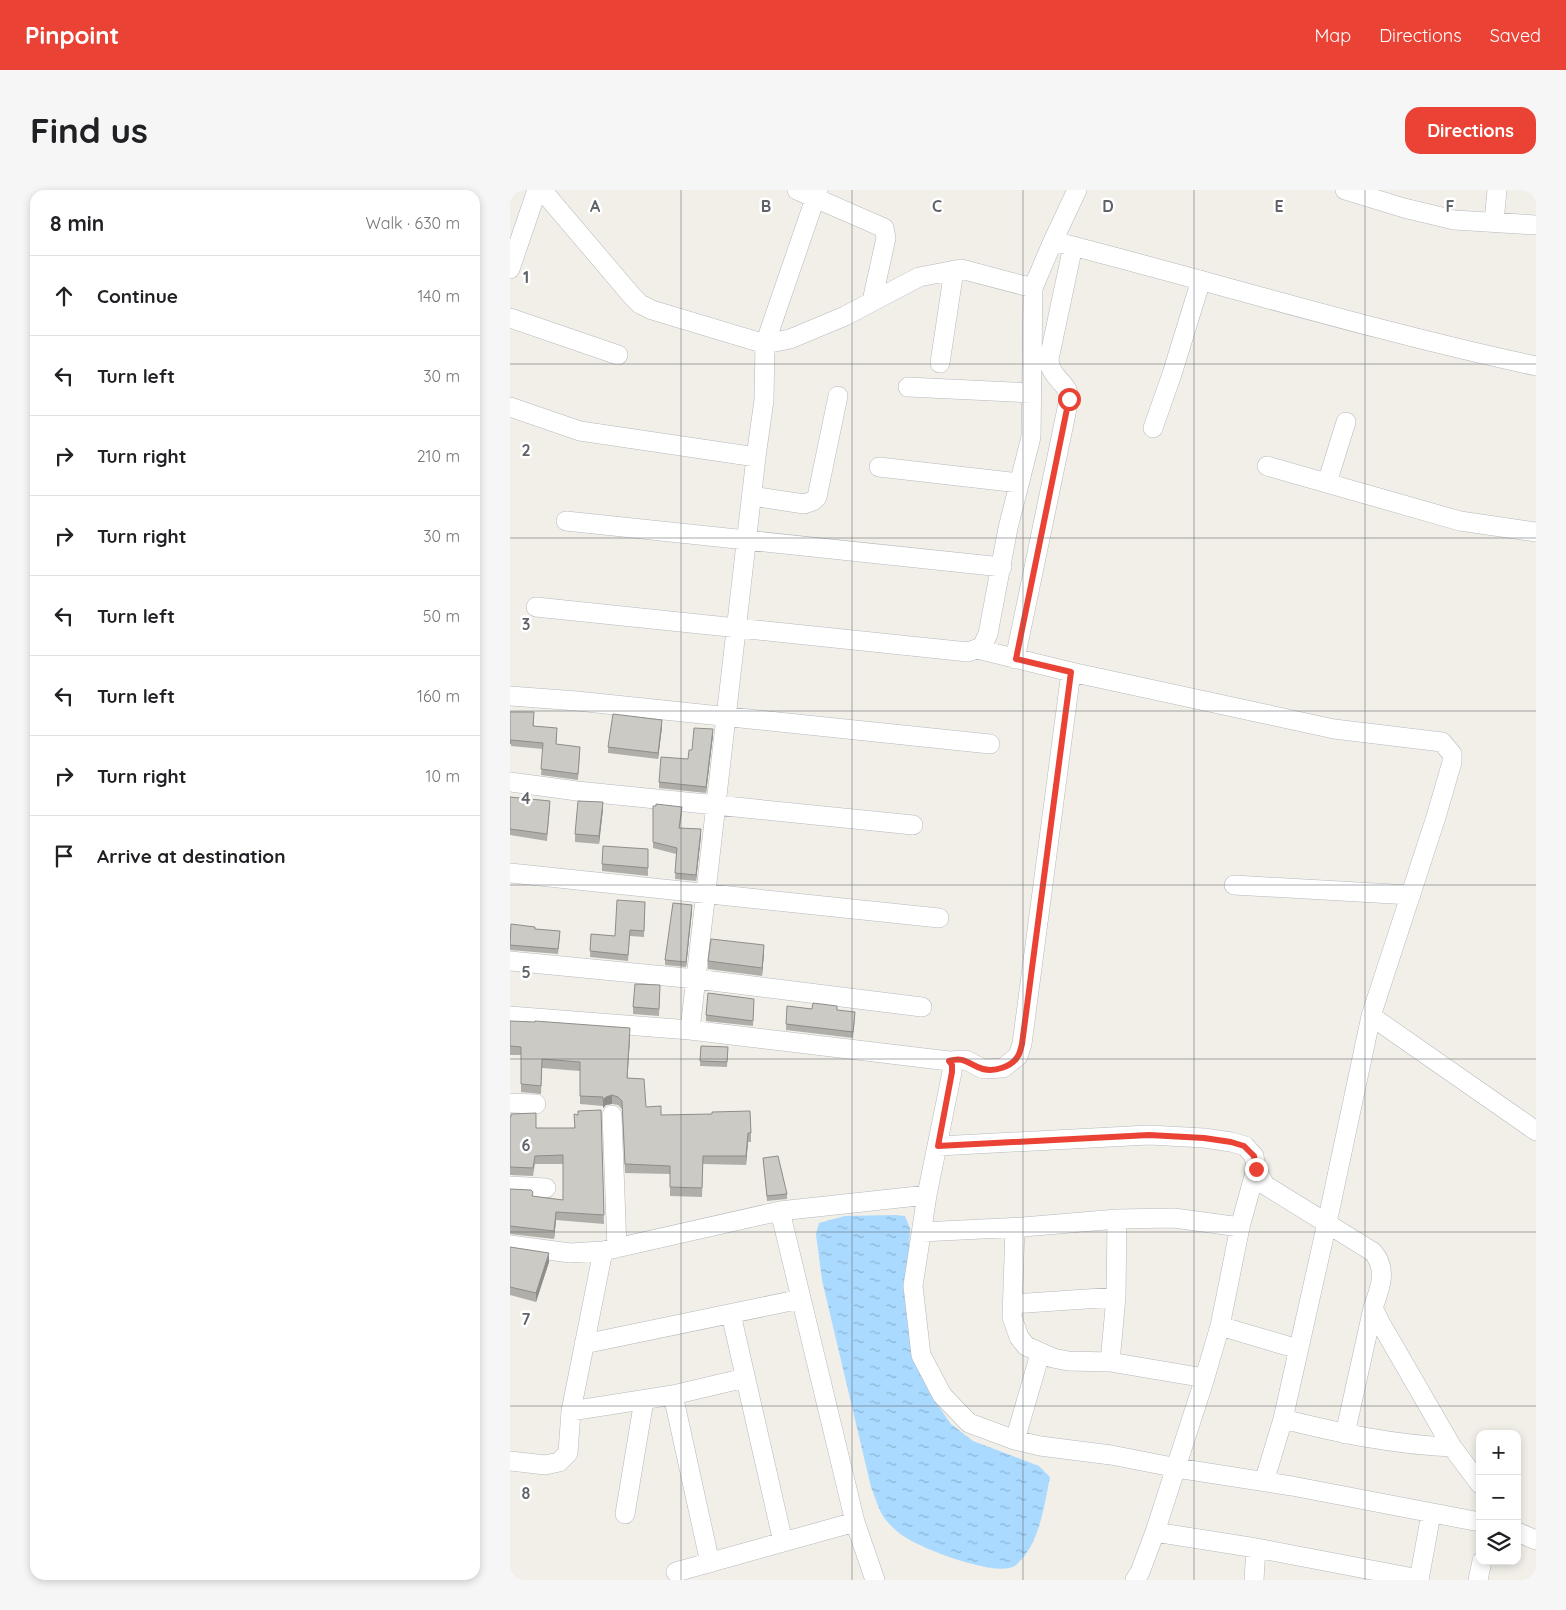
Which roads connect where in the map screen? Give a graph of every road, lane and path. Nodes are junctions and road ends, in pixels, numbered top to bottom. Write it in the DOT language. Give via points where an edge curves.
graph roads {
  1 [pos="537,190"];
  2 [pos="542,190"];
  3 [pos="797,190"];
  4 [pos="1077,190"];
  5 [pos="1345,190"];
  6 [pos="1498,190"];
  7 [pos="817,194"];
  8 [pos="1494,222"];
  9 [pos="1536,225"];
  10 [pos="515,235"];
  11 [pos="1052,241"];
  12 [pos="1073,246"];
  13 [pos="510,269"];
  14 [pos="954,270"];
  15 [pos="1201,280"];
  16 [pos="1033,288"];
  17 [pos="872,301"];
  18 [pos="510,318"];
  19 [pos="765,344"];
  20 [pos="618,355"];
  21 [pos="940,363"];
  22 [pos="1536,366"];
  23 [pos="908,387"];
  24 [pos="1032,393"];
  25 [pos="838,396"];
  26 [pos="510,408"];
  27 [pos="1346,422"];
  28 [pos="1153,428"];
  29 [pos="756,457"];
  30 [pos="1268,466"];
  31 [pos="879,467"];
  32 [pos="1019,483"];
  33 [pos="1327,483"];
  34 [pos="752,496"];
  35 [pos="566,521"];
  36 [pos="1536,532"];
  37 [pos="747,541"];
  38 [pos="1002,567"];
  39 [pos="536,608"];
  40 [pos="737,629"];
  41 [pos="977,649"];
  42 [pos="1016,659"];
  43 [pos="1071,672"];
  44 [pos="510,696"];
  45 [pos="726,717"];
  46 [pos="990,744"];
  47 [pos="510,782"];
  48 [pos="716,804"];
  49 [pos="913,824"];
  50 [pos="510,874"];
  51 [pos="1234,885"];
  52 [pos="705,893"];
  53 [pos="1410,895"];
  54 [pos="939,918"];
  55 [pos="510,961"];
  56 [pos="696,979"];
  57 [pos="922,1007"];
  58 [pos="510,1016"];
  59 [pos="1371,1016"];
  60 [pos="690,1030"];
  61 [pos="949,1061"];
  62 [pos="510,1102"];
  63 [pos="536,1104"];
  64 [pos="612,1114"];
  65 [pos="1536,1132"];
  66 [pos="938,1146"];
  67 [pos="1256,1169"];
  68 [pos="510,1186"];
  69 [pos="546,1188"];
  70 [pos="927,1196"];
  71 [pos="780,1211"];
  72 [pos="1117,1219"];
  73 [pos="1327,1223"];
  74 [pos="1240,1227"];
  75 [pos="1015,1228"];
  76 [pos="921,1232"];
  77 [pos="510,1245"];
  78 [pos="610,1250"];
  79 [pos="1116,1297"];
  80 [pos="801,1299"];
  81 [pos="1012,1304"];
  82 [pos="1374,1308"];
  83 [pos="731,1314"];
  84 [pos="1220,1326"];
  85 [pos="584,1344"];
  86 [pos="1298,1349"];
  87 [pos="1040,1354"];
  88 [pos="1110,1362"];
  89 [pos="745,1378"];
  90 [pos="1205,1378"];
  91 [pos="674,1395"];
  92 [pos="644,1400"];
  93 [pos="571,1411"];
  94 [pos="1283,1419"];
  95 [pos="1345,1434"];
  96 [pos="1015,1440"];
  97 [pos="1452,1447"];
  98 [pos="510,1461"];
  99 [pos="1175,1467"];
  100 [pos="1476,1479"];
  101 [pos="1264,1482"];
  102 [pos="625,1514"];
  103 [pos="1431,1514"];
  104 [pos="1476,1521"];
  105 [pos="855,1522"];
  106 [pos="1155,1532"];
  107 [pos="1521,1534"];
  108 [pos="1536,1540"];
  109 [pos="783,1542"];
  110 [pos="1256,1548"];
  111 [pos="710,1562"];
  112 [pos="1481,1565"];
  113 [pos="676,1572"];
  114 [pos="875,1580"];
  115 [pos="1135,1580"];
  116 [pos="1254,1580"];
  117 [pos="1419,1580"];
  118 [pos="1478,1580"];
  1 -- 10 [label="street"];
  2 -- 19 [label="street" via="640,304"];
  3 -- 7 [label="street"];
  4 -- 11 [label="street"];
  5 -- 8 [label="street" via="1454,220"];
  6 -- 8 [label="street"];
  7 -- 17 [label="street" via="884,228 886,238"];
  7 -- 19 [label="street"];
  8 -- 9 [label="street"];
  10 -- 13 [label="street"];
  11 -- 12 [label="street"];
  11 -- 16 [label="street"];
  12 -- 15 [label="street"];
  12 -- 42 [label="street" via="1049,359 1052,373 1066,387 1069,399"];
  14 -- 16 [label="street" via="962,269"];
  14 -- 17 [label="street" via="919,277"];
  14 -- 21 [label="street"];
  15 -- 22 [label="street" via="1376,328"];
  15 -- 28 [label="street"];
  16 -- 24 [label="street"];
  17 -- 19 [label="street" via="790,339"];
  18 -- 20 [label="street"];
  19 -- 29 [label="street" via="764,400"];
  23 -- 24 [label="street"];
  24 -- 32 [label="street" via="1031,437"];
  25 -- 34 [label="street" via="814,501 804,504"];
  26 -- 29 [label="street" via="580,431"];
  27 -- 33 [label="street"];
  29 -- 34 [label="street"];
  30 -- 33 [label="street"];
  31 -- 32 [label="street"];
  32 -- 38 [label="street"];
  33 -- 36 [label="street" via="1460,521"];
  34 -- 37 [label="street"];
  35 -- 37 [label="street"];
  37 -- 38 [label="street"];
  37 -- 40 [label="street"];
  38 -- 41 [label="street" via="987,641"];
  39 -- 40 [label="street"];
  40 -- 41 [label="street" via="968,652"];
  40 -- 45 [label="street"];
  41 -- 42 [label="street"];
  42 -- 43 [label="street"];
  43 -- 53 [label="street" via="1334,729 1442,742 1452,754 1452,762"];
  43 -- 61 [label="street" via="1022,1044 1018,1056 1003,1068 983,1069 966,1060"];
  44 -- 45 [label="street"];
  45 -- 46 [label="street"];
  45 -- 48 [label="street"];
  47 -- 48 [label="street"];
  48 -- 49 [label="street"];
  48 -- 52 [label="street"];
  50 -- 52 [label="street"];
  51 -- 53 [label="street"];
  52 -- 54 [label="street"];
  52 -- 56 [label="street"];
  53 -- 59 [label="street"];
  55 -- 56 [label="street"];
  56 -- 57 [label="street"];
  56 -- 60 [label="street"];
  58 -- 60 [label="street"];
  59 -- 65 [label="street"];
  59 -- 73 [label="street"];
  60 -- 61 [label="street"];
  61 -- 66 [label="street" via="952,1072"];
  62 -- 63 [label="street"];
  64 -- 78 [label="street"];
  66 -- 67 [label="street" via="1149,1135 1204,1138 1244,1146 1254,1156"];
  66 -- 70 [label="street"];
  67 -- 73 [label="street" via="1265,1185"];
  67 -- 74 [label="street"];
  68 -- 69 [label="street"];
  70 -- 71 [label="street"];
  70 -- 76 [label="street"];
  71 -- 78 [label="street"];
  71 -- 80 [label="street"];
  72 -- 74 [label="street" via="1174,1218"];
  72 -- 75 [label="street"];
  72 -- 79 [label="street"];
  73 -- 82 [label="street" via="1379,1258 1383,1274"];
  73 -- 86 [label="street"];
  74 -- 84 [label="street"];
  75 -- 76 [label="street"];
  75 -- 81 [label="street"];
  76 -- 96 [label="street" via="913,1286 921,1355 942,1395 969,1422"];
  77 -- 78 [label="street" via="570,1254"];
  78 -- 85 [label="street"];
  79 -- 81 [label="street"];
  79 -- 88 [label="street"];
  80 -- 83 [label="street"];
  80 -- 105 [label="street"];
  81 -- 87 [label="street" via="1012,1317 1019,1337 1026,1346"];
  82 -- 95 [label="street"];
  82 -- 97 [label="street"];
  83 -- 85 [label="street"];
  83 -- 89 [label="street"];
  84 -- 86 [label="street"];
  84 -- 90 [label="street"];
  85 -- 93 [label="street"];
  86 -- 94 [label="street"];
  87 -- 88 [label="street" via="1068,1361"];
  87 -- 96 [label="street"];
  88 -- 90 [label="street"];
  89 -- 91 [label="street"];
  89 -- 109 [label="street"];
  90 -- 99 [label="street"];
  91 -- 92 [label="street"];
  91 -- 111 [label="street"];
  92 -- 93 [label="street"];
  92 -- 102 [label="street"];
  93 -- 98 [label="street" via="568,1453 559,1462 545,1465"];
  94 -- 95 [label="street"];
  94 -- 101 [label="street"];
  95 -- 97 [label="street" via="1422,1446"];
  96 -- 99 [label="street"];
  97 -- 100 [label="street"];
  99 -- 101 [label="street"];
  99 -- 106 [label="street"];
  101 -- 103 [label="street"];
  103 -- 104 [label="street"];
  103 -- 117 [label="street"];
  105 -- 109 [label="street"];
  105 -- 114 [label="street"];
  106 -- 110 [label="street"];
  106 -- 115 [label="street"];
  107 -- 108 [label="street"];
  109 -- 111 [label="street"];
  110 -- 116 [label="street"];
  110 -- 117 [label="street"];
  111 -- 113 [label="street"];
  112 -- 118 [label="street"];
}
